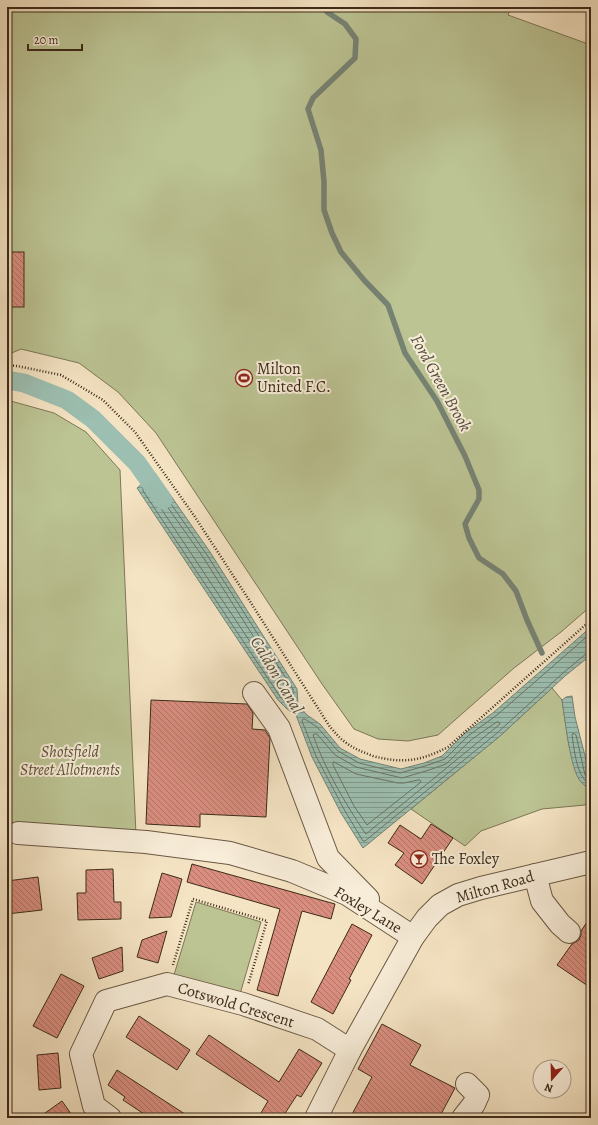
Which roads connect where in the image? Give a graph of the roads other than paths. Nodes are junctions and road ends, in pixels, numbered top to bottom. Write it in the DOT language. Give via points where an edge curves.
graph roads {
  1 [pos="254,693"];
  2 [pos="18,833"];
  3 [pos="591,862"];
  4 [pos="535,875"];
  5 [pos="392,923"];
  6 [pos="569,932"];
  7 [pos="413,937"];
  8 [pos="350,1050"];
  9 [pos="468,1084"];
  10 [pos="110,1118"];
  11 [pos="316,1118"];
  12 [pos="464,1118"];
  1 -- 5 [label="street" via="279,728 328,858"];
  2 -- 5 [label="street, Foxley Lane" via="146,842 230,853 292,871 347,894"];
  3 -- 4 [label="street, Milton Road"];
  4 -- 6 [label="street" via="542,901"];
  4 -- 7 [label="street, Milton Road" via="458,895 440,905 426,918"];
  5 -- 7 [label="street, Foxley Lane"];
  7 -- 8 [label="street, Foxley Lane"];
  8 -- 10 [label="street, Cotswold Crescent" via="317,1029 243,1004 168,984 106,1001 81,1054 94,1106"];
  8 -- 11 [label="street, Foxley Lane"];
  9 -- 12 [label="street" via="478,1095"];
}
